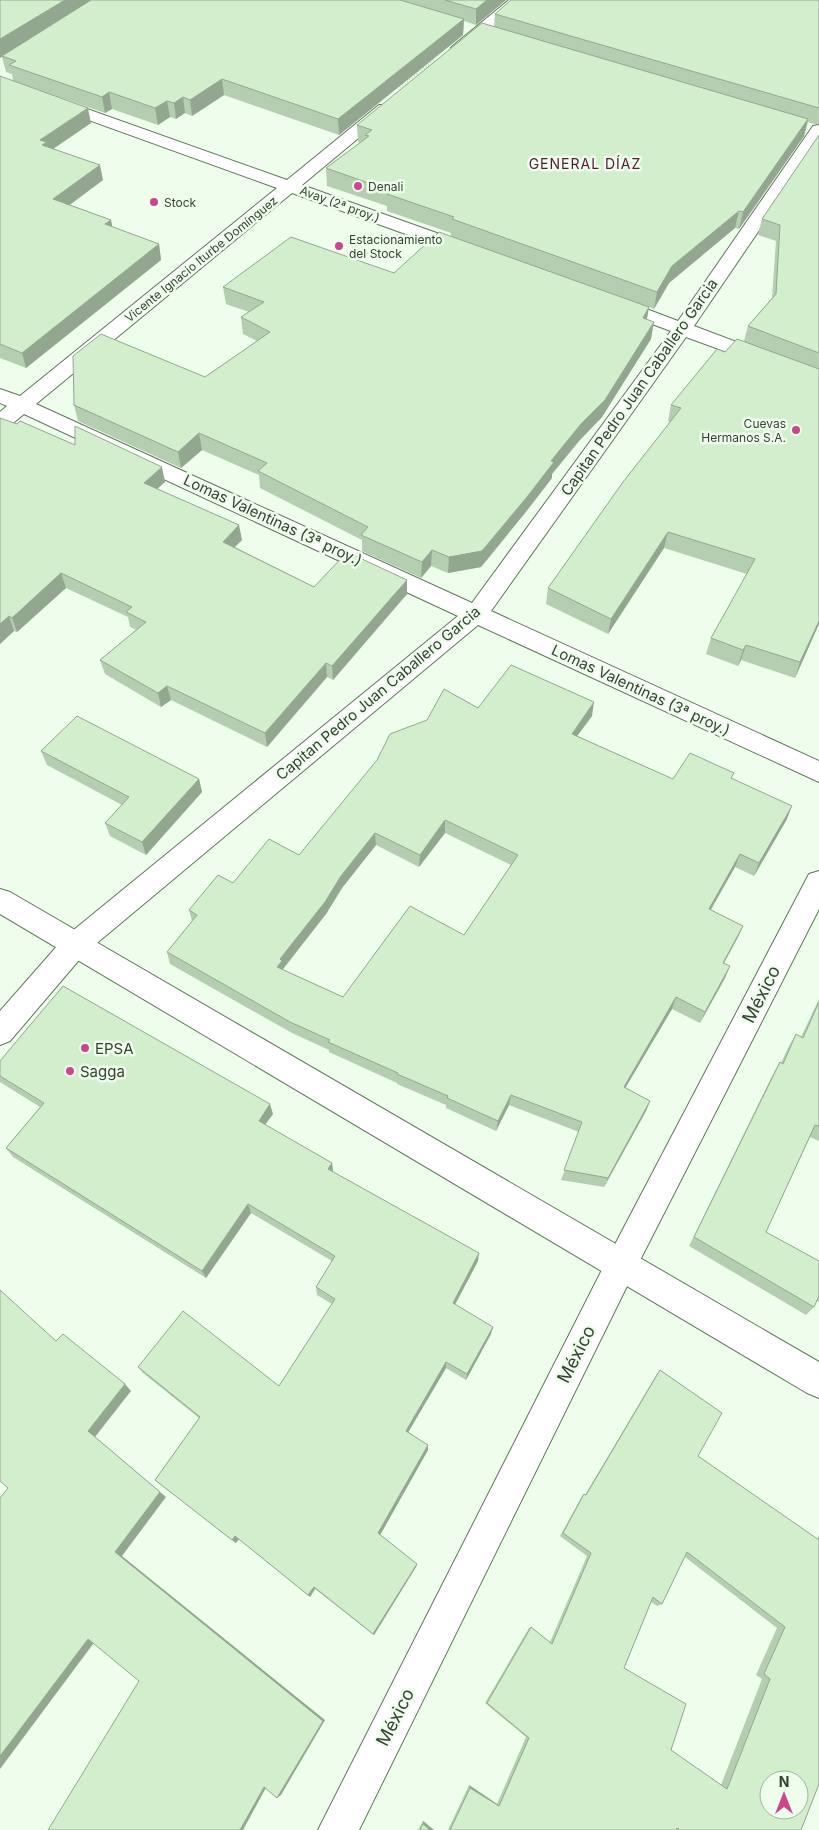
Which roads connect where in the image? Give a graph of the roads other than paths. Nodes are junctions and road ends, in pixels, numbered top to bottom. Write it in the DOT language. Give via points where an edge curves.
graph roads {
  1 [pos="518,0"];
  2 [pos="471,30"];
  3 [pos="494,37"];
  4 [pos="448,57"];
  5 [pos="0,83"];
  6 [pos="395,100"];
  7 [pos="814,130"];
  8 [pos="290,186"];
  9 [pos="486,257"];
  10 [pos="598,298"];
  11 [pos="682,328"];
  12 [pos="819,380"];
  13 [pos="0,396"];
  14 [pos="21,405"];
  15 [pos="0,423"];
  16 [pos="477,614"];
  17 [pos="819,772"];
  18 [pos="819,882"];
  19 [pos="0,900"];
  20 [pos="75,945"];
  21 [pos="0,1032"];
  22 [pos="621,1265"];
  23 [pos="819,1382"];
  24 [pos="338,1830"];
  1 -- 2 [label="street"];
  2 -- 3 [label="street"];
  2 -- 4 [label="street"];
  5 -- 8 [label="street, Avay (2ª proy.)"];
  6 -- 8 [label="street, Vicente Ignacio Iturbe Domínguez"];
  7 -- 11 [label="street, Capitan Pedro Juan Caballero Garcia"];
  8 -- 9 [label="street, Avay (2ª proy.)"];
  8 -- 14 [label="street, Vicente Ignacio Iturbe Domínguez"];
  10 -- 11 [label="street"];
  11 -- 12 [label="street"];
  11 -- 16 [label="street, Capitan Pedro Juan Caballero Garcia"];
  13 -- 14 [label="street, Lomas Valentinas (3ª proy.)"];
  14 -- 15 [label="street, Vicente Ignacio Iturbe Domínguez"];
  14 -- 16 [label="street, Lomas Valentinas (3ª proy.)"];
  16 -- 17 [label="street, Lomas Valentinas (3ª proy.)"];
  16 -- 20 [label="street, Capitan Pedro Juan Caballero Garcia"];
  18 -- 22 [label="street, México"];
  19 -- 20 [label="street"];
  20 -- 21 [label="street, Capitan Pedro Juan Caballero Garcia"];
  20 -- 22 [label="street"];
  22 -- 23 [label="street"];
  22 -- 24 [label="street, México"];
}
